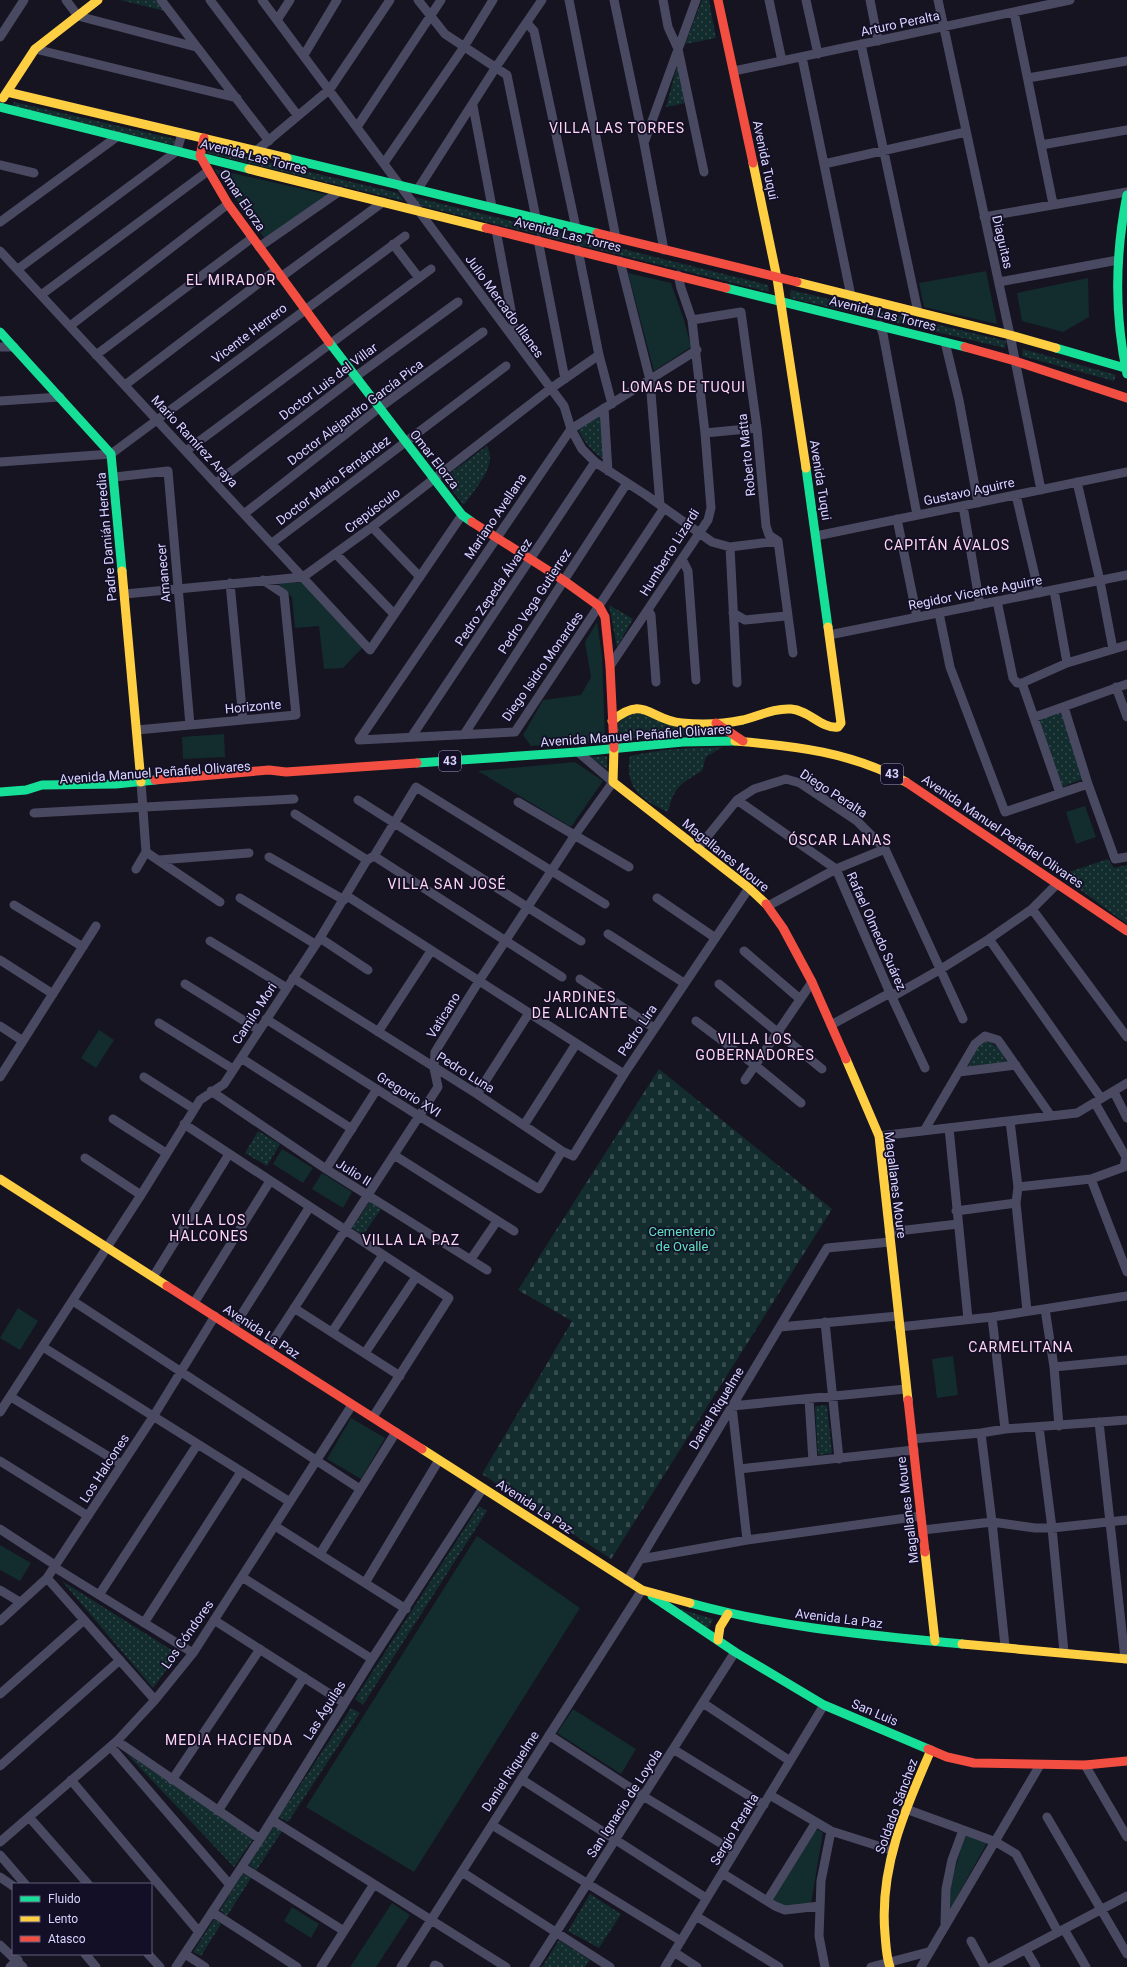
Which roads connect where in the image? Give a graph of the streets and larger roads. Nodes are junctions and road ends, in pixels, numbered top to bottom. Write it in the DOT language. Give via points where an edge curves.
graph roads {
  1 [pos="24,0"];
  2 [pos="66,0"];
  3 [pos="98,0"];
  4 [pos="161,0"];
  5 [pos="210,0"];
  6 [pos="262,0"];
  7 [pos="290,0"];
  8 [pos="337,0"];
  9 [pos="390,0"];
  10 [pos="418,0"];
  11 [pos="441,0"];
  12 [pos="493,0"];
  13 [pos="542,0"];
  14 [pos="569,0"];
  15 [pos="614,0"];
  16 [pos="663,0"];
  17 [pos="696,0"];
  18 [pos="718,0"];
  19 [pos="769,0"];
  20 [pos="806,0"];
  21 [pos="870,0"];
  22 [pos="938,0"];
  23 [pos="1070,0"];
  24 [pos="1014,12"];
  25 [pos="78,16"];
  26 [pos="431,16"];
  27 [pos="277,20"];
  28 [pos="527,23"];
  29 [pos="944,28"];
  30 [pos="0,37"];
  31 [pos="878,41"];
  32 [pos="861,44"];
  33 [pos="196,47"];
  34 [pos="464,47"];
  35 [pos="36,49"];
  36 [pos="678,49"];
  37 [pos="818,54"];
  38 [pos="304,55"];
  39 [pos="802,57"];
  40 [pos="782,61"];
  41 [pos="1127,62"];
  42 [pos="496,67"];
  43 [pos="734,71"];
  44 [pos="1028,78"];
  45 [pos="330,89"];
  46 [pos="3,91"];
  47 [pos="237,98"];
  48 [pos="0,103"];
  49 [pos="473,106"];
  50 [pos="0,107"];
  51 [pos="298,116"];
  52 [pos="357,127"];
  53 [pos="1127,130"];
  54 [pos="966,132"];
  55 [pos="182,133"];
  56 [pos="118,136"];
  57 [pos="204,138"];
  58 [pos="269,141"];
  59 [pos="644,143"];
  60 [pos="1041,145"];
  61 [pos="177,150"];
  62 [pos="256,151"];
  63 [pos="885,151"];
  64 [pos="200,156"];
  65 [pos="384,163"];
  66 [pos="824,164"];
  67 [pos="0,165"];
  68 [pos="208,171"];
  69 [pos="704,172"];
  70 [pos="34,174"];
  71 [pos="399,184"];
  72 [pos="418,189"];
  73 [pos="340,191"];
  74 [pos="1127,192"];
  75 [pos="1127,195"];
  76 [pos="383,202"];
  77 [pos="228,204"];
  78 [pos="1053,204"];
  79 [pos="492,207"];
  80 [pos="419,210"];
  81 [pos="984,217"];
  82 [pos="536,218"];
  83 [pos="0,222"];
  84 [pos="576,228"];
  85 [pos="496,230"];
  86 [pos="404,236"];
  87 [pos="252,238"];
  88 [pos="616,238"];
  89 [pos="538,240"];
  90 [pos="393,244"];
  91 [pos="259,247"];
  92 [pos="578,250"];
  93 [pos="664,250"];
  94 [pos="0,251"];
  95 [pos="620,260"];
  96 [pos="1118,260"];
  97 [pos="18,269"];
  98 [pos="431,269"];
  99 [pos="279,273"];
  100 [pos="678,275"];
  101 [pos="419,278"];
  102 [pos="777,278"];
  103 [pos="999,282"];
  104 [pos="41,295"];
  105 [pos="851,296"];
  106 [pos="780,300"];
  107 [pos="458,302"];
  108 [pos="304,308"];
  109 [pos="918,312"];
  110 [pos="692,320"];
  111 [pos="880,325"];
  112 [pos="70,326"];
  113 [pos="0,332"];
  114 [pos="483,332"];
  115 [pos="1010,335"];
  116 [pos="945,342"];
  117 [pos="330,344"];
  118 [pos="518,345"];
  119 [pos="14,347"];
  120 [pos="0,348"];
  121 [pos="697,350"];
  122 [pos="96,355"];
  123 [pos="599,355"];
  124 [pos="1015,361"];
  125 [pos="506,366"];
  126 [pos="1126,372"];
  127 [pos="355,377"];
  128 [pos="565,379"];
  129 [pos="650,380"];
  130 [pos="125,385"];
  131 [pos="550,389"];
  132 [pos="60,397"];
  133 [pos="1127,398"];
  134 [pos="0,401"];
  135 [pos="608,406"];
  136 [pos="379,408"];
  137 [pos="156,419"];
  138 [pos="757,428"];
  139 [pos="571,429"];
  140 [pos="705,432"];
  141 [pos="405,442"];
  142 [pos="186,451"];
  143 [pos="111,454"];
  144 [pos="0,462"];
  145 [pos="595,462"];
  146 [pos="608,471"];
  147 [pos="1127,472"];
  148 [pos="114,477"];
  149 [pos="433,480"];
  150 [pos="1077,482"];
  151 [pos="216,483"];
  152 [pos="627,483"];
  153 [pos="1041,490"];
  154 [pos="1016,495"];
  155 [pos="978,503"];
  156 [pos="662,506"];
  157 [pos="963,506"];
  158 [pos="244,514"];
  159 [pos="462,515"];
  160 [pos="917,515"];
  161 [pos="897,519"];
  162 [pos="372,527"];
  163 [pos="698,533"];
  164 [pos="816,536"];
  165 [pos="496,537"];
  166 [pos="778,541"];
  167 [pos="272,543"];
  168 [pos="730,548"];
  169 [pos="336,554"];
  170 [pos="531,559"];
  171 [pos="682,559"];
  172 [pos="1127,576"];
  173 [pos="303,577"];
  174 [pos="420,577"];
  175 [pos="263,580"];
  176 [pos="563,580"];
  177 [pos="1100,581"];
  178 [pos="230,583"];
  179 [pos="177,589"];
  180 [pos="1054,590"];
  181 [pos="1039,593"];
  182 [pos="125,594"];
  183 [pos="997,601"];
  184 [pos="980,605"];
  185 [pos="599,606"];
  186 [pos="648,610"];
  187 [pos="733,613"];
  188 [pos="939,613"];
  189 [pos="394,614"];
  190 [pos="786,616"];
  191 [pos="917,617"];
  192 [pos="829,635"];
  193 [pos="1127,645"];
  194 [pos="1113,649"];
  195 [pos="793,653"];
  196 [pos="1067,663"];
  197 [pos="610,666"];
  198 [pos="696,680"];
  199 [pos="656,682"];
  200 [pos="738,682"];
  201 [pos="1019,683"];
  202 [pos="1127,684"];
  203 [pos="1116,687"];
  204 [pos="1064,707"];
  205 [pos="1035,717"];
  206 [pos="1127,717"];
  207 [pos="243,720"];
  208 [pos="612,721"];
  209 [pos="716,723"];
  210 [pos="190,725"];
  211 [pos="137,730"];
  212 [pos="464,733"];
  213 [pos="412,736"];
  214 [pos="359,740"];
  215 [pos="743,742"];
  216 [pos="614,749"];
  217 [pos="578,752"];
  218 [pos="613,782"];
  219 [pos="1088,784"];
  220 [pos="141,785"];
  221 [pos="0,792"];
  222 [pos="1060,793"];
  223 [pos="294,799"];
  224 [pos="358,800"];
  225 [pos="737,800"];
  226 [pos="518,802"];
  227 [pos="142,806"];
  228 [pos="34,813"];
  229 [pos="295,814"];
  230 [pos="394,823"];
  231 [pos="575,835"];
  232 [pos="698,848"];
  233 [pos="885,849"];
  234 [pos="146,852"];
  235 [pos="249,853"];
  236 [pos="269,857"];
  237 [pos="1127,857"];
  238 [pos="371,858"];
  239 [pos="159,860"];
  240 [pos="629,867"];
  241 [pos="136,868"];
  242 [pos="552,870"];
  243 [pos="836,870"];
  244 [pos="1057,884"];
  245 [pos="749,888"];
  246 [pos="240,898"];
  247 [pos="345,898"];
  248 [pos="657,898"];
  249 [pos="220,902"];
  250 [pos="14,904"];
  251 [pos="605,904"];
  252 [pos="768,906"];
  253 [pos="527,908"];
  254 [pos="1032,909"];
  255 [pos="96,926"];
  256 [pos="1127,931"];
  257 [pos="608,934"];
  258 [pos="714,937"];
  259 [pos="989,939"];
  260 [pos="581,940"];
  261 [pos="210,941"];
  262 [pos="317,941"];
  263 [pos="505,941"];
  264 [pos="83,947"];
  265 [pos="431,950"];
  266 [pos="744,951"];
  267 [pos="0,960"];
  268 [pos="941,969"];
  269 [pos="368,970"];
  270 [pos="562,977"];
  271 [pos="293,978"];
  272 [pos="580,979"];
  273 [pos="479,981"];
  274 [pos="812,982"];
  275 [pos="185,984"];
  276 [pos="684,984"];
  277 [pos="719,984"];
  278 [pos="287,988"];
  279 [pos="53,994"];
  280 [pos="890,994"];
  281 [pos="800,999"];
  282 [pos="529,1014"];
  283 [pos="266,1019"];
  284 [pos="963,1019"];
  285 [pos="696,1021"];
  286 [pos="159,1023"];
  287 [pos="831,1025"];
  288 [pos="0,1026"];
  289 [pos="654,1028"];
  290 [pos="259,1030"];
  291 [pos="378,1032"];
  292 [pos="778,1032"];
  293 [pos="1127,1037"];
  294 [pos="23,1041"];
  295 [pos="576,1044"];
  296 [pos="241,1058"];
  297 [pos="1016,1065"];
  298 [pos="756,1066"];
  299 [pos="434,1068"];
  300 [pos="925,1068"];
  301 [pos="233,1069"];
  302 [pos="822,1069"];
  303 [pos="959,1072"];
  304 [pos="624,1074"];
  305 [pos="0,1077"];
  306 [pos="144,1077"];
  307 [pos="745,1080"];
  308 [pos="1127,1083"];
  309 [pos="377,1089"];
  310 [pos="210,1091"];
  311 [pos="1114,1092"];
  312 [pos="477,1094"];
  313 [pos="1098,1100"];
  314 [pos="801,1103"];
  315 [pos="194,1109"];
  316 [pos="419,1116"];
  317 [pos="1050,1116"];
  318 [pos="1127,1118"];
  319 [pos="113,1119"];
  320 [pos="1010,1121"];
  321 [pos="184,1124"];
  322 [pos="524,1125"];
  323 [pos="949,1128"];
  324 [pos="352,1129"];
  325 [pos="924,1131"];
  326 [pos="879,1136"];
  327 [pos="562,1151"];
  328 [pos="166,1153"];
  329 [pos="229,1154"];
  330 [pos="394,1155"];
  331 [pos="85,1158"];
  332 [pos="326,1169"];
  333 [pos="0,1179"];
  334 [pos="1091,1179"];
  335 [pos="270,1181"];
  336 [pos="1018,1187"];
  337 [pos="141,1195"];
  338 [pos="368,1195"];
  339 [pos="1016,1204"];
  340 [pos="309,1208"];
  341 [pos="956,1211"];
  342 [pos="498,1220"];
  343 [pos="958,1224"];
  344 [pos="346,1231"];
  345 [pos="514,1231"];
  346 [pos="889,1232"];
  347 [pos="890,1242"];
  348 [pos="107,1247"];
  349 [pos="383,1255"];
  350 [pos="471,1259"];
  351 [pos="487,1270"];
  352 [pos="1127,1272"];
  353 [pos="153,1277"];
  354 [pos="416,1277"];
  355 [pos="1127,1296"];
  356 [pos="73,1301"];
  357 [pos="194,1303"];
  358 [pos="294,1308"];
  359 [pos="1045,1309"];
  360 [pos="1027,1311"];
  361 [pos="215,1316"];
  362 [pos="898,1316"];
  363 [pos="992,1317"];
  364 [pos="968,1319"];
  365 [pos="825,1322"];
  366 [pos="780,1327"];
  367 [pos="899,1327"];
  368 [pos="233,1328"];
  369 [pos="332,1332"];
  370 [pos="43,1347"];
  371 [pos="267,1350"];
  372 [pos="365,1353"];
  373 [pos="1127,1360"];
  374 [pos="1054,1366"];
  375 [pos="182,1371"];
  376 [pos="400,1376"];
  377 [pos="906,1389"];
  378 [pos="833,1396"];
  379 [pos="10,1397"];
  380 [pos="809,1399"];
  381 [pos="352,1404"];
  382 [pos="732,1406"];
  383 [pos="0,1412"];
  384 [pos="153,1417"];
  385 [pos="373,1417"];
  386 [pos="1127,1420"];
  387 [pos="1099,1422"];
  388 [pos="1059,1426"];
  389 [pos="1039,1427"];
  390 [pos="1004,1429"];
  391 [pos="396,1432"];
  392 [pos="981,1433"];
  393 [pos="912,1439"];
  394 [pos="197,1445"];
  395 [pos="914,1450"];
  396 [pos="839,1459"];
  397 [pos="439,1460"];
  398 [pos="0,1461"];
  399 [pos="316,1461"];
  400 [pos="813,1461"];
  401 [pos="121,1464"];
  402 [pos="740,1469"];
  403 [pos="241,1472"];
  404 [pos="483,1488"];
  405 [pos="360,1489"];
  406 [pos="290,1502"];
  407 [pos="88,1516"];
  408 [pos="921,1516"];
  409 [pos="1127,1520"];
  410 [pos="1110,1521"];
  411 [pos="992,1522"];
  412 [pos="275,1526"];
  413 [pos="1052,1528"];
  414 [pos="0,1529"];
  415 [pos="923,1530"];
  416 [pos="746,1540"];
  417 [pos="320,1554"];
  418 [pos="641,1559"];
  419 [pos="55,1566"];
  420 [pos="242,1577"];
  421 [pos="47,1578"];
  422 [pos="627,1581"];
  423 [pos="365,1583"];
  424 [pos="0,1590"];
  425 [pos="642,1590"];
  426 [pos="99,1595"];
  427 [pos="20,1602"];
  428 [pos="406,1609"];
  429 [pos="728,1614"];
  430 [pos="84,1620"];
  431 [pos="214,1620"];
  432 [pos="0,1621"];
  433 [pos="144,1623"];
  434 [pos="718,1640"];
  435 [pos="935,1641"];
  436 [pos="1005,1646"];
  437 [pos="260,1649"];
  438 [pos="735,1652"];
  439 [pos="1064,1652"];
  440 [pos="193,1653"];
  441 [pos="372,1659"];
  442 [pos="1126,1659"];
  443 [pos="120,1660"];
  444 [pos="304,1677"];
  445 [pos="0,1694"];
  446 [pos="155,1700"];
  447 [pos="344,1702"];
  448 [pos="703,1703"];
  449 [pos="824,1705"];
  450 [pos="549,1735"];
  451 [pos="114,1744"];
  452 [pos="674,1749"];
  453 [pos="931,1750"];
  454 [pos="790,1761"];
  455 [pos="1127,1761"];
  456 [pos="1040,1765"];
  457 [pos="1086,1765"];
  458 [pos="0,1766"];
  459 [pos="521,1779"];
  460 [pos="71,1780"];
  461 [pos="172,1780"];
  462 [pos="770,1795"];
  463 [pos="643,1796"];
  464 [pos="764,1805"];
  465 [pos="906,1809"];
  466 [pos="218,1811"];
  467 [pos="29,1817"];
  468 [pos="1047,1817"];
  469 [pos="272,1820"];
  470 [pos="816,1822"];
  471 [pos="492,1825"];
  472 [pos="963,1830"];
  473 [pos="831,1831"];
  474 [pos="1127,1837"];
  475 [pos="260,1839"];
  476 [pos="615,1840"];
  477 [pos="994,1841"];
  478 [pos="0,1842"];
  479 [pos="891,1850"];
  480 [pos="736,1852"];
  481 [pos="0,1855"];
  482 [pos="242,1867"];
  483 [pos="462,1872"];
  484 [pos="722,1873"];
  485 [pos="0,1877"];
  486 [pos="24,1883"];
  487 [pos="87,1883"];
  488 [pos="374,1884"];
  489 [pos="12,1885"];
  490 [pos="230,1885"];
  491 [pos="587,1885"];
  492 [pos="1127,1896"];
  493 [pos="706,1898"];
  494 [pos="768,1901"];
  495 [pos="820,1906"];
  496 [pos="1101,1909"];
  497 [pos="212,1912"];
  498 [pos="696,1916"];
  499 [pos="431,1920"];
  500 [pos="945,1924"];
  501 [pos="344,1931"];
  502 [pos="1061,1931"];
  503 [pos="199,1932"];
  504 [pos="556,1932"];
  505 [pos="680,1941"];
  506 [pos="971,1941"];
  507 [pos="0,1945"];
  508 [pos="1026,1950"];
  509 [pos="674,1952"];
  510 [pos="928,1952"];
  511 [pos="185,1954"];
  512 [pos="1127,1954"];
  513 [pos="86,1955"];
  514 [pos="149,1955"];
  515 [pos="20,1964"];
  516 [pos="889,1965"];
  517 [pos="405,1966"];
  518 [pos="10,1967"];
  519 [pos="96,1967"];
  520 [pos="160,1967"];
  521 [pos="176,1967"];
  522 [pos="205,1967"];
  523 [pos="297,1967"];
  524 [pos="321,1967"];
  525 [pos="434,1967"];
  526 [pos="439,1967"];
  527 [pos="506,1967"];
  528 [pos="534,1967"];
  529 [pos="610,1967"];
  530 [pos="665,1967"];
  531 [pos="697,1967"];
  532 [pos="779,1967"];
  533 [pos="825,1967"];
  534 [pos="871,1967"];
  535 [pos="921,1967"];
  536 [pos="985,1967"];
  537 [pos="992,1967"];
  538 [pos="1036,1967"];
  539 [pos="1086,1967"];
  1 -- 30 [label="street"];
  2 -- 25 [label="street"];
  3 -- 25 [label="street"];
  4 -- 33 [label="street"];
  5 -- 51 [label="street"];
  6 -- 27 [label="street, Julio Mercado Illanes"];
  7 -- 27 [label="street"];
  8 -- 38 [label="street"];
  9 -- 45 [label="street"];
  10 -- 26 [label="street"];
  11 -- 26 [label="street"];
  12 -- 34 [label="street"];
  13 -- 28 [label="street"];
  14 -- 88 [label="street"];
  15 -- 59 [label="street"];
  16 -- 36 [label="street" via="668,28"];
  17 -- 36 [label="street"];
  18 -- 43 [label="street, Avenida Tuqui"];
  19 -- 40 [label="street"];
  20 -- 37 [label="street"];
  21 -- 31 [label="street"];
  22 -- 29 [label="street, Diaguitas"];
  23 -- 24 [label="street, Arturo Peralta"];
  24 -- 29 [label="street, Arturo Peralta"];
  24 -- 44 [label="street"];
  25 -- 33 [label="street"];
  25 -- 35 [label="street"];
  26 -- 34 [label="street" via="446,34"];
  26 -- 52 [label="street"];
  27 -- 38 [label="street, Julio Mercado Illanes"];
  28 -- 42 [label="street"];
  28 -- 84 [label="street" via="534,32"];
  29 -- 31 [label="street, Arturo Peralta"];
  29 -- 54 [label="street, Diaguitas"];
  31 -- 32 [label="street, Arturo Peralta"];
  32 -- 37 [label="street, Arturo Peralta"];
  32 -- 63 [label="street"];
  33 -- 47 [label="street"];
  34 -- 42 [label="street"];
  34 -- 65 [label="street"];
  35 -- 46 [label="street"];
  35 -- 47 [label="street"];
  36 -- 59 [label="street"];
  36 -- 69 [label="street"];
  37 -- 39 [label="street, Arturo Peralta"];
  38 -- 45 [label="street, Julio Mercado Illanes"];
  39 -- 40 [label="street, Arturo Peralta"];
  39 -- 66 [label="street"];
  40 -- 43 [label="street, Arturo Peralta"];
  41 -- 44 [label="street"];
  42 -- 49 [label="street"];
  42 -- 82 [label="street" via="507,75"];
  43 -- 102 [label="street, Avenida Tuqui"];
  44 -- 60 [label="street"];
  45 -- 51 [label="street"];
  45 -- 52 [label="street, Julio Mercado Illanes"];
  46 -- 48 [label="street"];
  46 -- 55 [label="street, Avenida Las Torres"];
  47 -- 58 [label="street"];
  49 -- 72 [label="street"];
  49 -- 79 [label="street"];
  50 -- 56 [label="street, Avenida Las Torres"];
  51 -- 58 [label="street"];
  52 -- 65 [label="street, Julio Mercado Illanes"];
  53 -- 60 [label="street"];
  54 -- 63 [label="street"];
  54 -- 81 [label="street, Diaguitas"];
  55 -- 57 [label="street, Avenida Las Torres"];
  55 -- 61 [label="street"];
  56 -- 61 [label="street, Avenida Las Torres"];
  56 -- 83 [label="street"];
  57 -- 62 [label="street, Avenida Las Torres"];
  57 -- 64 [label="street"];
  58 -- 62 [label="street"];
  59 -- 93 [label="street"];
  60 -- 78 [label="street"];
  61 -- 64 [label="street, Avenida Las Torres"];
  61 -- 97 [label="street"];
  62 -- 71 [label="street, Avenida Las Torres"];
  63 -- 66 [label="street"];
  63 -- 109 [label="street"];
  64 -- 68 [label="street, Omar Elorza"];
  64 -- 73 [label="street, Avenida Las Torres"];
  65 -- 71 [label="street, Julio Mercado Illanes"];
  66 -- 105 [label="street"];
  67 -- 70 [label="street"];
  68 -- 77 [label="street, Omar Elorza"];
  68 -- 104 [label="street"];
  71 -- 72 [label="street, Avenida Las Torres"];
  71 -- 80 [label="street, Julio Mercado Illanes"];
  72 -- 79 [label="street, Avenida Las Torres"];
  73 -- 76 [label="street, Avenida Las Torres"];
  73 -- 91 [label="street"];
  74 -- 78 [label="street"];
  75 -- 96 [label="street"];
  76 -- 80 [label="street, Avenida Las Torres"];
  76 -- 99 [label="street"];
  77 -- 87 [label="street, Omar Elorza"];
  77 -- 112 [label="street"];
  78 -- 81 [label="street"];
  79 -- 82 [label="street, Avenida Las Torres"];
  80 -- 85 [label="street, Avenida Las Torres"];
  80 -- 118 [label="street, Julio Mercado Illanes"];
  81 -- 103 [label="street, Diaguitas"];
  82 -- 84 [label="street, Avenida Las Torres"];
  84 -- 88 [label="street, Avenida Las Torres"];
  85 -- 89 [label="street, Avenida Las Torres"];
  85 -- 118 [label="street"];
  86 -- 90 [label="street, Vicente Herrero"];
  87 -- 91 [label="street, Omar Elorza"];
  87 -- 122 [label="street"];
  88 -- 93 [label="street, Avenida Las Torres"];
  89 -- 92 [label="street, Avenida Las Torres"];
  89 -- 128 [label="street"];
  90 -- 101 [label="street"];
  90 -- 108 [label="street, Vicente Herrero"];
  91 -- 99 [label="street, Omar Elorza"];
  92 -- 95 [label="street, Avenida Las Torres"];
  92 -- 123 [label="street"];
  93 -- 102 [label="street, Avenida Las Torres"];
  94 -- 97 [label="street, Mario Ramírez Araya"];
  95 -- 100 [label="street, Avenida Las Torres"];
  95 -- 129 [label="street"];
  96 -- 103 [label="street"];
  96 -- 126 [label="street" via="1119,321"];
  97 -- 104 [label="street, Mario Ramírez Araya"];
  98 -- 101 [label="street"];
  99 -- 108 [label="street, Omar Elorza"];
  99 -- 130 [label="street"];
  100 -- 106 [label="street, Avenida Las Torres"];
  100 -- 110 [label="street, Humberto Lizardi"];
  101 -- 117 [label="street"];
  102 -- 105 [label="street, Avenida Las Torres"];
  102 -- 106 [label="street, Avenida Tuqui"];
  103 -- 115 [label="street, Diaguitas"];
  104 -- 112 [label="street, Mario Ramírez Araya"];
  105 -- 109 [label="street, Avenida Las Torres"];
  106 -- 111 [label="street, Avenida Las Torres"];
  106 -- 164 [label="street, Avenida Tuqui"];
  107 -- 127 [label="street, Doctor Luis del Villar"];
  108 -- 117 [label="street, Omar Elorza"];
  108 -- 137 [label="street, Vicente Herrero"];
  109 -- 115 [label="street, Avenida Las Torres"];
  110 -- 121 [label="street, Humberto Lizardi"];
  110 -- 138 [label="street, Roberto Matta" via="741,312"];
  111 -- 116 [label="street, Avenida Las Torres"];
  111 -- 160 [label="street" via="898,406"];
  112 -- 122 [label="street, Mario Ramírez Araya"];
  113 -- 119 [label="street, Padre Damián Heredia"];
  114 -- 136 [label="street, Doctor Alejandro García Pica"];
  115 -- 124 [label="street, Diaguitas"];
  115 -- 126 [label="street, Avenida Las Torres"];
  116 -- 124 [label="street, Avenida Las Torres"];
  116 -- 155 [label="street" via="959,400"];
  117 -- 127 [label="street, Omar Elorza"];
  117 -- 142 [label="street"];
  118 -- 131 [label="street, Julio Mercado Illanes"];
  119 -- 120 [label="street"];
  119 -- 132 [label="street, Padre Damián Heredia"];
  121 -- 129 [label="street, Mariano Avellana"];
  121 -- 140 [label="street, Humberto Lizardi"];
  122 -- 130 [label="street, Mario Ramírez Araya"];
  123 -- 128 [label="street, Crepúsculo"];
  123 -- 135 [label="street"];
  124 -- 133 [label="street, Avenida Las Torres"];
  124 -- 153 [label="street, Diaguitas"];
  125 -- 141 [label="street, Doctor Mario Fernández"];
  127 -- 136 [label="street, Omar Elorza"];
  127 -- 151 [label="street, Doctor Luis del Villar"];
  128 -- 131 [label="street, Crepúsculo"];
  129 -- 135 [label="street, Mariano Avellana"];
  129 -- 156 [label="street"];
  130 -- 137 [label="street, Mario Ramírez Araya"];
  131 -- 139 [label="street, Julio Mercado Illanes" via="564,406"];
  131 -- 149 [label="street, Crepúsculo"];
  132 -- 134 [label="street"];
  132 -- 143 [label="street, Padre Damián Heredia"];
  135 -- 139 [label="street, Mariano Avellana"];
  135 -- 146 [label="street"];
  136 -- 141 [label="street, Omar Elorza"];
  136 -- 158 [label="street, Doctor Alejandro García Pica"];
  137 -- 142 [label="street, Mario Ramírez Araya"];
  137 -- 143 [label="street, Vicente Herrero"];
  138 -- 140 [label="street"];
  138 -- 166 [label="street, Roberto Matta" via="766,526 769,535"];
  139 -- 145 [label="street, Julio Mercado Illanes" via="582,449"];
  139 -- 165 [label="street, Mariano Avellana"];
  140 -- 163 [label="street, Humberto Lizardi" via="711,508 708,520"];
  141 -- 149 [label="street, Omar Elorza"];
  141 -- 167 [label="street, Doctor Mario Fernández"];
  142 -- 151 [label="street, Mario Ramírez Araya"];
  143 -- 144 [label="street"];
  143 -- 148 [label="street, Padre Damián Heredia"];
  145 -- 146 [label="street, Julio Mercado Illanes"];
  145 -- 170 [label="street, Pedro Zepeda Álvarez"];
  146 -- 152 [label="street, Julio Mercado Illanes"];
  147 -- 150 [label="street, Gustavo Aguirre"];
  148 -- 179 [label="street, Amanecer" via="168,471"];
  148 -- 182 [label="street, Padre Damián Heredia"];
  149 -- 159 [label="street, Omar Elorza"];
  149 -- 162 [label="street, Crepúsculo"];
  150 -- 153 [label="street, Gustavo Aguirre"];
  150 -- 177 [label="street"];
  151 -- 158 [label="street, Mario Ramírez Araya"];
  152 -- 156 [label="street, Julio Mercado Illanes"];
  152 -- 176 [label="street, Pedro Vega Gutierrez"];
  153 -- 154 [label="street, Gustavo Aguirre"];
  154 -- 155 [label="street, Gustavo Aguirre"];
  154 -- 181 [label="street"];
  155 -- 157 [label="street, Gustavo Aguirre"];
  156 -- 163 [label="street, Julio Mercado Illanes"];
  156 -- 185 [label="street, Diego Isidro Monardes"];
  157 -- 160 [label="street, Gustavo Aguirre"];
  157 -- 184 [label="street"];
  158 -- 167 [label="street, Mario Ramírez Araya"];
  159 -- 165 [label="street, Omar Elorza"];
  159 -- 174 [label="street"];
  160 -- 161 [label="street, Gustavo Aguirre"];
  161 -- 164 [label="street, Gustavo Aguirre"];
  161 -- 191 [label="street"];
  162 -- 169 [label="street, Crepúsculo"];
  162 -- 174 [label="street"];
  163 -- 168 [label="street, Julio Mercado Illanes" via="712,542"];
  163 -- 171 [label="street, Humberto Lizardi"];
  164 -- 192 [label="street, Avenida Tuqui"];
  165 -- 170 [label="street, Omar Elorza"];
  165 -- 214 [label="street, Mariano Avellana"];
  166 -- 168 [label="street, Julio Mercado Illanes"];
  166 -- 190 [label="street"];
  167 -- 173 [label="street, Mario Ramírez Araya"];
  168 -- 187 [label="street"];
  169 -- 173 [label="street, Crepúsculo"];
  169 -- 189 [label="street"];
  170 -- 176 [label="street, Omar Elorza"];
  170 -- 213 [label="street, Pedro Zepeda Álvarez"];
  171 -- 186 [label="street, Humberto Lizardi"];
  171 -- 198 [label="street" via="688,571"];
  172 -- 177 [label="street, Regidor Vicente Aguirre"];
  173 -- 175 [label="street"];
  173 -- 189 [label="street, Mario Ramírez Araya" via="370,650"];
  174 -- 189 [label="street"];
  175 -- 178 [label="street"];
  175 -- 207 [label="street, Horizonte" via="284,594 296,716"];
  176 -- 185 [label="street, Omar Elorza"];
  176 -- 212 [label="street, Pedro Vega Gutierrez"];
  177 -- 180 [label="street, Regidor Vicente Aguirre"];
  177 -- 194 [label="street"];
  178 -- 179 [label="street"];
  178 -- 207 [label="street"];
  179 -- 182 [label="street"];
  179 -- 210 [label="street, Amanecer"];
  180 -- 181 [label="street, Regidor Vicente Aguirre"];
  180 -- 196 [label="street"];
  181 -- 183 [label="street, Regidor Vicente Aguirre"];
  182 -- 211 [label="street, Padre Damián Heredia"];
  183 -- 184 [label="street, Regidor Vicente Aguirre"];
  183 -- 201 [label="street" via="1013,678"];
  184 -- 188 [label="street, Regidor Vicente Aguirre"];
  185 -- 197 [label="street" via="605,618"];
  185 -- 212 [label="street, Diego Isidro Monardes" via="515,732"];
  186 -- 197 [label="street, Humberto Lizardi"];
  186 -- 199 [label="street" via="651,615"];
  187 -- 190 [label="street" via="745,620"];
  187 -- 200 [label="street"];
  188 -- 191 [label="street, Regidor Vicente Aguirre"];
  188 -- 222 [label="street" via="950,667 1005,812"];
  190 -- 195 [label="street"];
  191 -- 192 [label="street, Regidor Vicente Aguirre"];
  192 -- 209 [label="street, Avenida Tuqui" via="841,720 838,727 830,728 814,716 792,709"];
  193 -- 194 [label="street"];
  194 -- 196 [label="street"];
  196 -- 201 [label="street"];
  197 -- 208 [label="street"];
  201 -- 205 [label="street"];
  202 -- 203 [label="street"];
  203 -- 204 [label="street"];
  203 -- 206 [label="street"];
  204 -- 205 [label="street"];
  204 -- 219 [label="street"];
  205 -- 222 [label="street"];
  207 -- 210 [label="street, Horizonte"];
  208 -- 209 [label="street, Avenida Tuqui" via="622,711 636,708 674,722"];
  208 -- 216 [label="street"];
  209 -- 215 [label="street"];
  210 -- 211 [label="street, Horizonte"];
  211 -- 220 [label="street, Padre Damián Heredia"];
  212 -- 213 [label="street, Diego Isidro Monardes"];
  213 -- 214 [label="street, Diego Isidro Monardes"];
  215 -- 216 [label="street, Avenida Manuel Peñafiel Olivares / 43" via="683,742"];
  215 -- 244 [label="street, Avenida Manuel Peñafiel Olivares / 43" via="793,746 849,758 882,769 911,784"];
  216 -- 217 [label="street, Avenida Manuel Peñafiel Olivares / 43"];
  216 -- 218 [label="street"];
  217 -- 218 [label="street"];
  217 -- 220 [label="street, Avenida Manuel Peñafiel Olivares / 43" via="286,772 269,770"];
  218 -- 231 [label="street, Vaticano"];
  218 -- 232 [label="street, Magallanes Moure"];
  219 -- 222 [label="street"];
  219 -- 237 [label="street" via="1115,859"];
  220 -- 221 [label="street, Avenida Manuel Peñafiel Olivares / 43" via="42,785 26,790"];
  220 -- 227 [label="street"];
  223 -- 227 [label="street"];
  224 -- 230 [label="street"];
  225 -- 232 [label="street, Diego Peralta"];
  225 -- 233 [label="street, Diego Peralta" via="754,789 786,779 800,784 857,821"];
  225 -- 243 [label="street, Rafael Olmedo Suárez"];
  226 -- 231 [label="street"];
  227 -- 228 [label="street"];
  227 -- 234 [label="street"];
  229 -- 238 [label="street"];
  230 -- 238 [label="street, Camilo Mori"];
  230 -- 242 [label="street, Camilo Mori" via="416,787"];
  230 -- 253 [label="street"];
  231 -- 240 [label="street"];
  231 -- 242 [label="street, Vaticano"];
  232 -- 245 [label="street, Magallanes Moure"];
  233 -- 243 [label="street"];
  233 -- 268 [label="street, Diego Peralta"];
  234 -- 239 [label="street"];
  234 -- 241 [label="street"];
  235 -- 239 [label="street"];
  236 -- 247 [label="street, Pedro Lira"];
  238 -- 247 [label="street, Camilo Mori"];
  238 -- 263 [label="street"];
  239 -- 249 [label="street"];
  242 -- 251 [label="street"];
  242 -- 253 [label="street, Vaticano"];
  243 -- 252 [label="street"];
  243 -- 280 [label="street, Rafael Olmedo Suárez"];
  244 -- 254 [label="street"];
  244 -- 256 [label="street, Avenida Manuel Peñafiel Olivares / 43"];
  245 -- 252 [label="street, Magallanes Moure"];
  245 -- 258 [label="street, Pedro Lira"];
  246 -- 262 [label="street"];
  247 -- 262 [label="street, Camilo Mori"];
  247 -- 265 [label="street, Pedro Lira"];
  248 -- 258 [label="street"];
  250 -- 264 [label="street"];
  252 -- 274 [label="street, Magallanes Moure"];
  253 -- 260 [label="street"];
  253 -- 263 [label="street, Vaticano"];
  254 -- 259 [label="street"];
  254 -- 293 [label="street"];
  255 -- 264 [label="street"];
  257 -- 276 [label="street"];
  258 -- 276 [label="street, Pedro Lira"];
  259 -- 268 [label="street"];
  259 -- 313 [label="street"];
  261 -- 278 [label="street"];
  262 -- 269 [label="street"];
  262 -- 271 [label="street, Camilo Mori"];
  263 -- 270 [label="street"];
  263 -- 273 [label="street, Vaticano"];
  264 -- 279 [label="street"];
  265 -- 273 [label="street, Pedro Lira"];
  265 -- 291 [label="street"];
  266 -- 281 [label="street"];
  267 -- 279 [label="street"];
  268 -- 280 [label="street" via="897,994"];
  268 -- 284 [label="street, Diego Peralta"];
  271 -- 278 [label="street, Camilo Mori"];
  271 -- 291 [label="street, Pedro Luna"];
  272 -- 289 [label="street"];
  273 -- 282 [label="street, Pedro Lira"];
  273 -- 299 [label="street, Vaticano" via="435,1052"];
  274 -- 281 [label="street"];
  274 -- 287 [label="street, Magallanes Moure"];
  275 -- 290 [label="street"];
  276 -- 289 [label="street, Pedro Lira"];
  277 -- 292 [label="street"];
  278 -- 283 [label="street, Camilo Mori"];
  279 -- 294 [label="street"];
  280 -- 287 [label="street"];
  280 -- 300 [label="street, Rafael Olmedo Suárez"];
  281 -- 292 [label="street"];
  282 -- 295 [label="street, Pedro Lira"];
  282 -- 312 [label="street"];
  283 -- 290 [label="street, Camilo Mori"];
  283 -- 309 [label="street, Gregorio XVI"];
  285 -- 298 [label="street"];
  286 -- 301 [label="street"];
  287 -- 326 [label="street, Magallanes Moure"];
  288 -- 294 [label="street"];
  289 -- 304 [label="street, Pedro Lira"];
  290 -- 296 [label="street, Camilo Mori"];
  291 -- 299 [label="street, Pedro Luna"];
  292 -- 298 [label="street"];
  292 -- 302 [label="street"];
  294 -- 305 [label="street"];
  295 -- 304 [label="street, Pedro Lira"];
  295 -- 322 [label="street"];
  296 -- 301 [label="street, Camilo Mori"];
  296 -- 324 [label="street"];
  297 -- 303 [label="street"];
  297 -- 303 [label="street" via="998,1040 985,1036 975,1044"];
  297 -- 317 [label="street"];
  298 -- 307 [label="street"];
  298 -- 314 [label="street"];
  299 -- 312 [label="street, Pedro Luna"];
  299 -- 316 [label="street, Vaticano" via="438,1087"];
  301 -- 310 [label="street, Camilo Mori" via="224,1084"];
  303 -- 325 [label="street"];
  304 -- 327 [label="street" via="573,1156"];
  306 -- 315 [label="street"];
  308 -- 311 [label="street"];
  309 -- 316 [label="street, Gregorio XVI"];
  309 -- 324 [label="street"];
  310 -- 315 [label="street, Camilo Mori"];
  310 -- 332 [label="street, Julio II"];
  311 -- 313 [label="street"];
  311 -- 318 [label="street"];
  312 -- 322 [label="street, Pedro Luna"];
  313 -- 317 [label="street" via="1077,1114"];
  313 -- 334 [label="street" via="1126,1157 1124,1167"];
  315 -- 321 [label="street, Camilo Mori"];
  316 -- 327 [label="street, Gregorio XVI" via="539,1189"];
  316 -- 330 [label="street, Vaticano"];
  317 -- 320 [label="street"];
  319 -- 328 [label="street"];
  320 -- 323 [label="street"];
  320 -- 336 [label="street"];
  321 -- 328 [label="street, Camilo Mori"];
  321 -- 329 [label="street"];
  322 -- 327 [label="street, Pedro Luna"];
  323 -- 325 [label="street"];
  323 -- 341 [label="street"];
  324 -- 332 [label="street"];
  325 -- 326 [label="street"];
  326 -- 346 [label="street, Magallanes Moure"];
  328 -- 337 [label="street, Camilo Mori"];
  329 -- 335 [label="street"];
  329 -- 353 [label="street"];
  330 -- 338 [label="street, Vaticano"];
  330 -- 342 [label="street"];
  331 -- 337 [label="street"];
  332 -- 338 [label="street, Julio II"];
  333 -- 348 [label="street, Avenida La Paz"];
  334 -- 336 [label="street"];
  334 -- 352 [label="street"];
  335 -- 340 [label="street"];
  335 -- 357 [label="street"];
  336 -- 339 [label="street"];
  337 -- 348 [label="street, Camilo Mori"];
  338 -- 344 [label="street, Vaticano"];
  338 -- 350 [label="street, Julio II"];
  339 -- 341 [label="street"];
  339 -- 360 [label="street"];
  340 -- 344 [label="street"];
  340 -- 368 [label="street"];
  341 -- 343 [label="street"];
  342 -- 345 [label="street"];
  342 -- 350 [label="street"];
  343 -- 346 [label="street"];
  343 -- 364 [label="street"];
  344 -- 349 [label="street"];
  344 -- 358 [label="street, Vaticano"];
  346 -- 347 [label="street, Magallanes Moure"];
  347 -- 362 [label="street, Magallanes Moure"];
  347 -- 366 [label="street, Daniel Riquelme" via="827,1248"];
  348 -- 353 [label="street, Avenida La Paz"];
  348 -- 356 [label="street, Camilo Mori"];
  349 -- 354 [label="street"];
  349 -- 369 [label="street"];
  350 -- 351 [label="street, Julio II"];
  353 -- 357 [label="street, Avenida La Paz"];
  354 -- 372 [label="street"];
  354 -- 376 [label="street" via="449,1298"];
  355 -- 359 [label="street"];
  356 -- 370 [label="street, Camilo Mori"];
  356 -- 375 [label="street"];
  357 -- 361 [label="street, Avenida La Paz"];
  358 -- 369 [label="street"];
  358 -- 371 [label="street, Vaticano"];
  359 -- 360 [label="street"];
  359 -- 374 [label="street"];
  360 -- 363 [label="street"];
  361 -- 368 [label="street, Avenida La Paz"];
  361 -- 375 [label="street, Los Halcones"];
  362 -- 365 [label="street"];
  362 -- 367 [label="street, Magallanes Moure"];
  363 -- 364 [label="street"];
  363 -- 390 [label="street"];
  364 -- 367 [label="street"];
  365 -- 366 [label="street"];
  365 -- 378 [label="street"];
  366 -- 382 [label="street, Daniel Riquelme"];
  367 -- 377 [label="street, Magallanes Moure"];
  368 -- 371 [label="street, Avenida La Paz"];
  369 -- 372 [label="street"];
  370 -- 379 [label="street, Camilo Mori"];
  370 -- 384 [label="street"];
  371 -- 381 [label="street, Avenida La Paz"];
  372 -- 376 [label="street"];
  373 -- 374 [label="street"];
  374 -- 388 [label="street"];
  375 -- 384 [label="street, Los Halcones"];
  375 -- 399 [label="street"];
  376 -- 385 [label="street"];
  377 -- 378 [label="street"];
  377 -- 393 [label="street, Magallanes Moure"];
  378 -- 380 [label="street"];
  378 -- 396 [label="street"];
  379 -- 383 [label="street, Camilo Mori"];
  379 -- 401 [label="street"];
  380 -- 382 [label="street"];
  380 -- 400 [label="street"];
  381 -- 385 [label="street, Avenida La Paz"];
  381 -- 399 [label="street, Los Cóndores"];
  382 -- 402 [label="street"];
  382 -- 418 [label="street, Daniel Riquelme"];
  384 -- 394 [label="street"];
  384 -- 401 [label="street, Los Halcones"];
  385 -- 391 [label="street, Avenida La Paz"];
  386 -- 387 [label="street"];
  387 -- 388 [label="street"];
  387 -- 410 [label="street"];
  388 -- 389 [label="street"];
  389 -- 390 [label="street"];
  389 -- 413 [label="street"];
  390 -- 392 [label="street"];
  391 -- 397 [label="street, Avenida La Paz"];
  391 -- 405 [label="street"];
  392 -- 393 [label="street"];
  392 -- 411 [label="street"];
  393 -- 395 [label="street, Magallanes Moure"];
  394 -- 403 [label="street"];
  394 -- 426 [label="street"];
  395 -- 396 [label="street"];
  395 -- 408 [label="street, Magallanes Moure"];
  396 -- 400 [label="street"];
  397 -- 404 [label="street, Avenida La Paz"];
  397 -- 423 [label="street"];
  398 -- 407 [label="street"];
  399 -- 405 [label="street"];
  399 -- 406 [label="street, Los Cóndores"];
  400 -- 402 [label="street"];
  401 -- 407 [label="street, Los Halcones"];
  402 -- 416 [label="street"];
  403 -- 406 [label="street"];
  403 -- 433 [label="street"];
  404 -- 422 [label="street, Avenida La Paz"];
  404 -- 428 [label="street, Las Águilas"];
  405 -- 417 [label="street"];
  406 -- 412 [label="street, Los Cóndores"];
  407 -- 419 [label="street, Los Halcones"];
  408 -- 415 [label="street, Magallanes Moure"];
  408 -- 416 [label="street"];
  409 -- 410 [label="street"];
  410 -- 413 [label="street"];
  410 -- 442 [label="street"];
  411 -- 413 [label="street"];
  411 -- 415 [label="street"];
  411 -- 436 [label="street"];
  412 -- 417 [label="street"];
  412 -- 420 [label="street, Los Cóndores"];
  413 -- 439 [label="street"];
  414 -- 419 [label="street"];
  415 -- 435 [label="street, Magallanes Moure"];
  416 -- 418 [label="street"];
  417 -- 423 [label="street"];
  418 -- 422 [label="street, Daniel Riquelme"];
  419 -- 421 [label="street, Los Halcones"];
  419 -- 426 [label="street"];
  420 -- 431 [label="street, Los Cóndores"];
  420 -- 441 [label="street"];
  421 -- 427 [label="street, Los Halcones"];
  421 -- 430 [label="street"];
  422 -- 425 [label="street, Avenida La Paz"];
  423 -- 428 [label="street"];
  424 -- 427 [label="street"];
  425 -- 429 [label="street, Avenida La Paz"];
  425 -- 434 [label="street, San Luis"];
  425 -- 450 [label="street, Daniel Riquelme"];
  426 -- 433 [label="street"];
  427 -- 432 [label="street, Los Halcones"];
  428 -- 441 [label="street, Las Águilas"];
  429 -- 434 [label="street" via="720,1627"];
  429 -- 435 [label="street, Avenida La Paz" via="817,1630"];
  430 -- 443 [label="street"];
  430 -- 445 [label="street"];
  431 -- 437 [label="street"];
  431 -- 440 [label="street, Los Cóndores"];
  433 -- 440 [label="street"];
  434 -- 438 [label="street, San Luis"];
  435 -- 436 [label="street, Avenida La Paz"];
  436 -- 439 [label="street, Avenida La Paz"];
  437 -- 444 [label="street"];
  437 -- 461 [label="street"];
  438 -- 448 [label="street, San Ignacio de Loyola"];
  438 -- 449 [label="street, San Luis"];
  439 -- 442 [label="street, Avenida La Paz"];
  440 -- 446 [label="street, Los Cóndores"];
  441 -- 447 [label="street, Las Águilas"];
  443 -- 446 [label="street"];
  443 -- 458 [label="street"];
  444 -- 447 [label="street"];
  444 -- 466 [label="street"];
  446 -- 451 [label="street, Los Cóndores"];
  447 -- 469 [label="street, Las Águilas"];
  448 -- 452 [label="street, San Ignacio de Loyola"];
  448 -- 454 [label="street"];
  449 -- 453 [label="street, San Luis"];
  449 -- 454 [label="street, Sergio Peralta"];
  450 -- 459 [label="street, Daniel Riquelme"];
  450 -- 463 [label="street"];
  451 -- 460 [label="street, Los Cóndores"];
  451 -- 461 [label="street"];
  451 -- 490 [label="street"];
  452 -- 463 [label="street, San Ignacio de Loyola"];
  452 -- 464 [label="street"];
  453 -- 456 [label="street, San Luis" via="955,1760 974,1763"];
  453 -- 465 [label="street, Soldado Sánchez"];
  454 -- 462 [label="street, Sergio Peralta"];
  455 -- 457 [label="street, San Luis"];
  456 -- 457 [label="street, San Luis"];
  456 -- 477 [label="street"];
  457 -- 474 [label="street"];
  459 -- 471 [label="street, Daniel Riquelme"];
  459 -- 476 [label="street"];
  460 -- 467 [label="street, Los Cóndores"];
  460 -- 503 [label="street"];
  461 -- 466 [label="street"];
  462 -- 464 [label="street, Sergio Peralta"];
  462 -- 470 [label="street"];
  463 -- 476 [label="street, San Ignacio de Loyola"];
  463 -- 480 [label="street"];
  464 -- 480 [label="street, Sergio Peralta"];
  465 -- 472 [label="street"];
  465 -- 479 [label="street, Soldado Sánchez"];
  466 -- 475 [label="street"];
  467 -- 478 [label="street, Los Cóndores"];
  467 -- 487 [label="street"];
  468 -- 496 [label="street"];
  469 -- 475 [label="street, Las Águilas"];
  469 -- 488 [label="street"];
  470 -- 473 [label="street"];
  470 -- 494 [label="street"];
  471 -- 483 [label="street, Daniel Riquelme"];
  471 -- 491 [label="street"];
  472 -- 477 [label="street"];
  472 -- 500 [label="street" via="952,1860 946,1889"];
  473 -- 479 [label="street"];
  473 -- 495 [label="street" via="821,1881"];
  475 -- 482 [label="street, Las Águilas"];
  476 -- 491 [label="street, San Ignacio de Loyola"];
  476 -- 493 [label="street"];
  477 -- 500 [label="street"];
  477 -- 502 [label="street" via="1016,1854"];
  479 -- 516 [label="street, Soldado Sánchez" via="884,1888 883,1927"];
  480 -- 484 [label="street, Sergio Peralta"];
  481 -- 486 [label="street"];
  482 -- 490 [label="street, Las Águilas"];
  482 -- 501 [label="street"];
  483 -- 499 [label="street, Daniel Riquelme"];
  483 -- 504 [label="street"];
  484 -- 493 [label="street, Sergio Peralta"];
  484 -- 494 [label="street"];
  485 -- 489 [label="street"];
  488 -- 499 [label="street"];
  488 -- 501 [label="street"];
  490 -- 497 [label="street, Las Águilas"];
  491 -- 504 [label="street, San Ignacio de Loyola"];
  491 -- 505 [label="street"];
  492 -- 496 [label="street"];
  493 -- 498 [label="street, Sergio Peralta"];
  494 -- 495 [label="street" via="785,1910"];
  495 -- 533 [label="street" via="819,1936"];
  496 -- 502 [label="street"];
  496 -- 512 [label="street"];
  497 -- 503 [label="street, Las Águilas"];
  497 -- 523 [label="street"];
  498 -- 505 [label="street, Sergio Peralta"];
  498 -- 532 [label="street"];
  499 -- 517 [label="street, Daniel Riquelme"];
  499 -- 527 [label="street"];
  500 -- 510 [label="street"];
  501 -- 524 [label="street"];
  502 -- 508 [label="street"];
  502 -- 539 [label="street"];
  503 -- 511 [label="street, Las Águilas"];
  504 -- 528 [label="street, San Ignacio de Loyola"];
  504 -- 529 [label="street"];
  505 -- 509 [label="street, Sergio Peralta"];
  506 -- 536 [label="street"];
  507 -- 515 [label="street"];
  508 -- 537 [label="street"];
  508 -- 538 [label="street"];
  509 -- 530 [label="street, Sergio Peralta"];
  509 -- 531 [label="street"];
  510 -- 516 [label="street"];
  510 -- 535 [label="street"];
  511 -- 521 [label="street, Las Águilas"];
  511 -- 522 [label="street"];
  513 -- 519 [label="street"];
  514 -- 520 [label="street"];
  515 -- 518 [label="street"];
  516 -- 534 [label="street"];
  525 -- 526 [label="street"];
}
